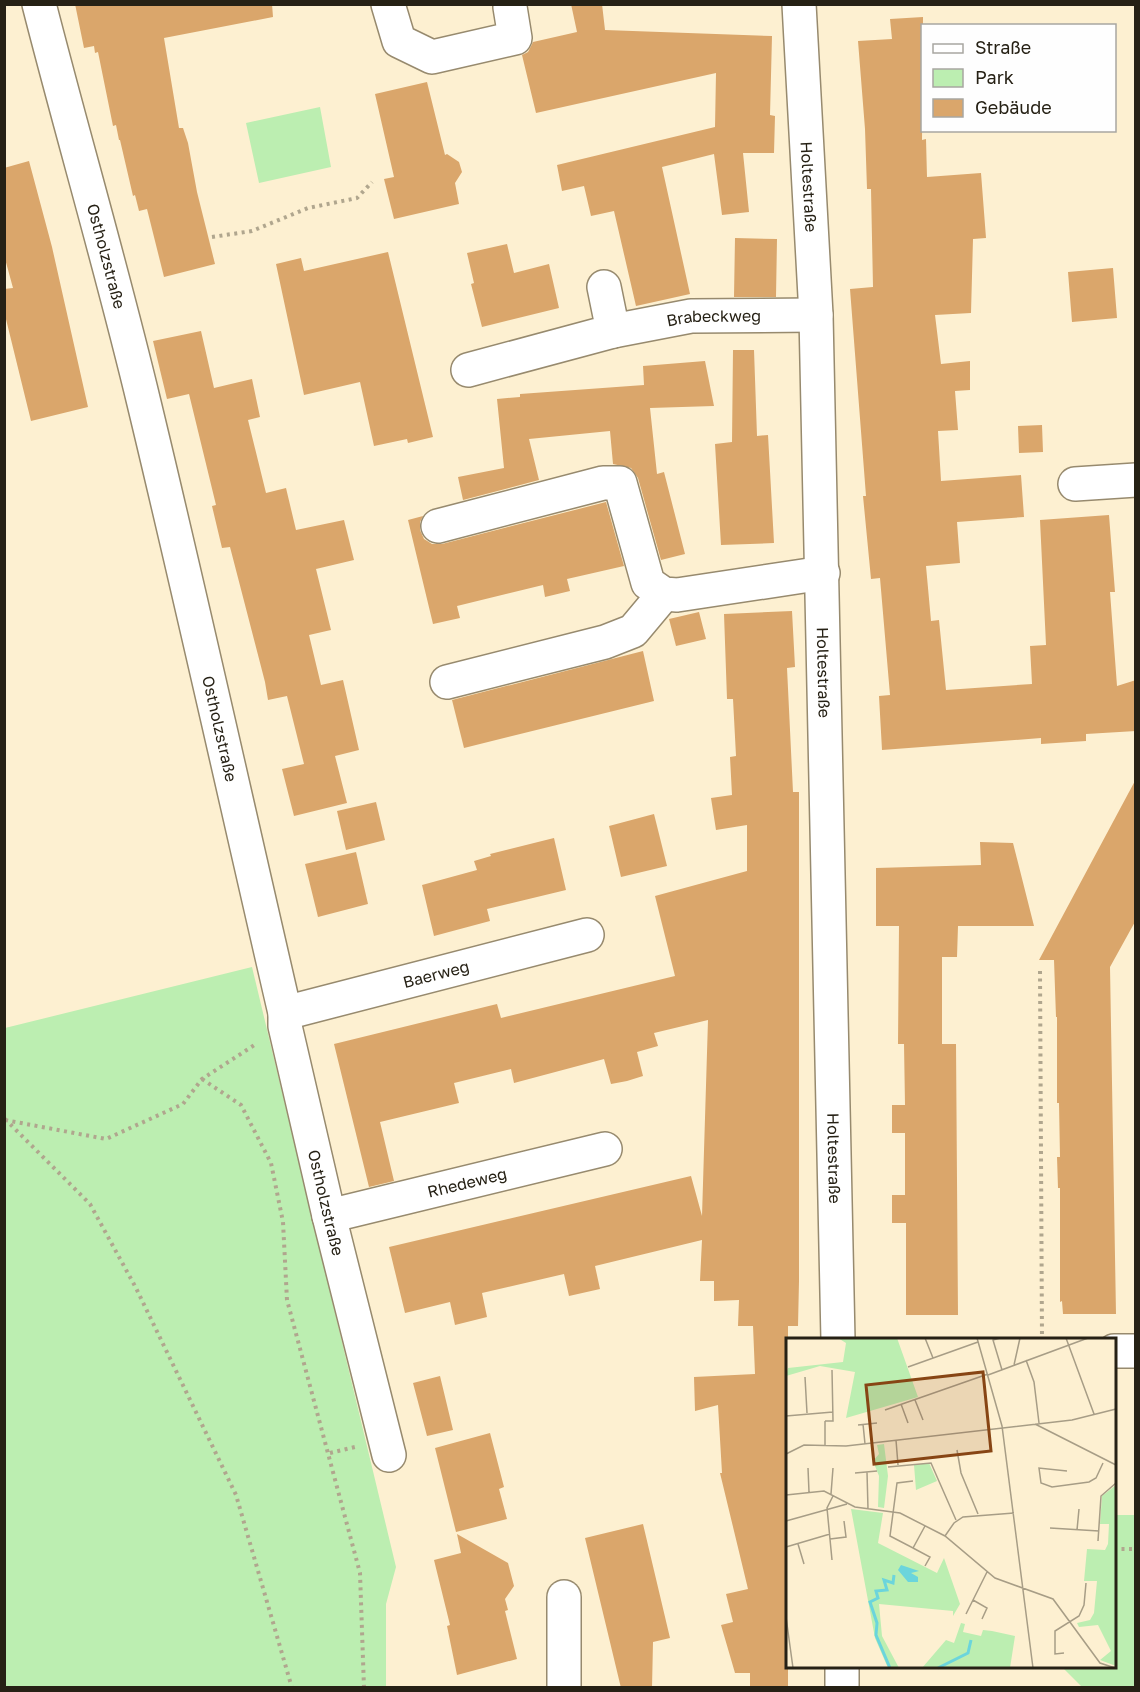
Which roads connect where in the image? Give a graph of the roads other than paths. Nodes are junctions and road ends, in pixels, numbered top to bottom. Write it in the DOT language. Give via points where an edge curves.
graph roads {
  1 [pos="39,4"];
  2 [pos="387,4"];
  3 [pos="799,4"];
  4 [pos="510,7"];
  5 [pos="604,288"];
  6 [pos="816,315"];
  7 [pos="613,331"];
  8 [pos="468,370"];
  9 [pos="1135,480"];
  10 [pos="1075,484"];
  11 [pos="438,526"];
  12 [pos="823,573"];
  13 [pos="664,594"];
  14 [pos="447,682"];
  15 [pos="587,935"];
  16 [pos="285,1019"];
  17 [pos="605,1149"];
  18 [pos="329,1216"];
  19 [pos="838,1338"];
  20 [pos="1116,1351"];
  21 [pos="1136,1351"];
  22 [pos="389,1455"];
  23 [pos="564,1597"];
  24 [pos="842,1668"];
  25 [pos="564,1688"];
  26 [pos="842,1688"];
  1 -- 16 [label="street, Ostholzstraße" via="144,402"];
  2 -- 4 [label="street" via="399,41 432,57 515,38"];
  3 -- 6 [label="street, Holtestraße"];
  5 -- 7 [label="street"];
  6 -- 7 [label="street, Brabeckweg" via="691,316"];
  6 -- 12 [label="street, Holtestraße"];
  7 -- 8 [label="street, Brabeckweg"];
  9 -- 10 [label="street"];
  11 -- 13 [label="street" via="603,483 620,483 648,583"];
  12 -- 13 [label="street"];
  12 -- 19 [label="street, Holtestraße"];
  13 -- 14 [label="street" via="633,631 605,642"];
  15 -- 16 [label="street, Baerweg"];
  16 -- 18 [label="street, Ostholzstraße"];
  17 -- 18 [label="street, Rhedeweg"];
  18 -- 22 [label="street, Ostholzstraße"];
  20 -- 21 [label="street"];
  23 -- 25 [label="street"];
  24 -- 26 [label="street"];
}
